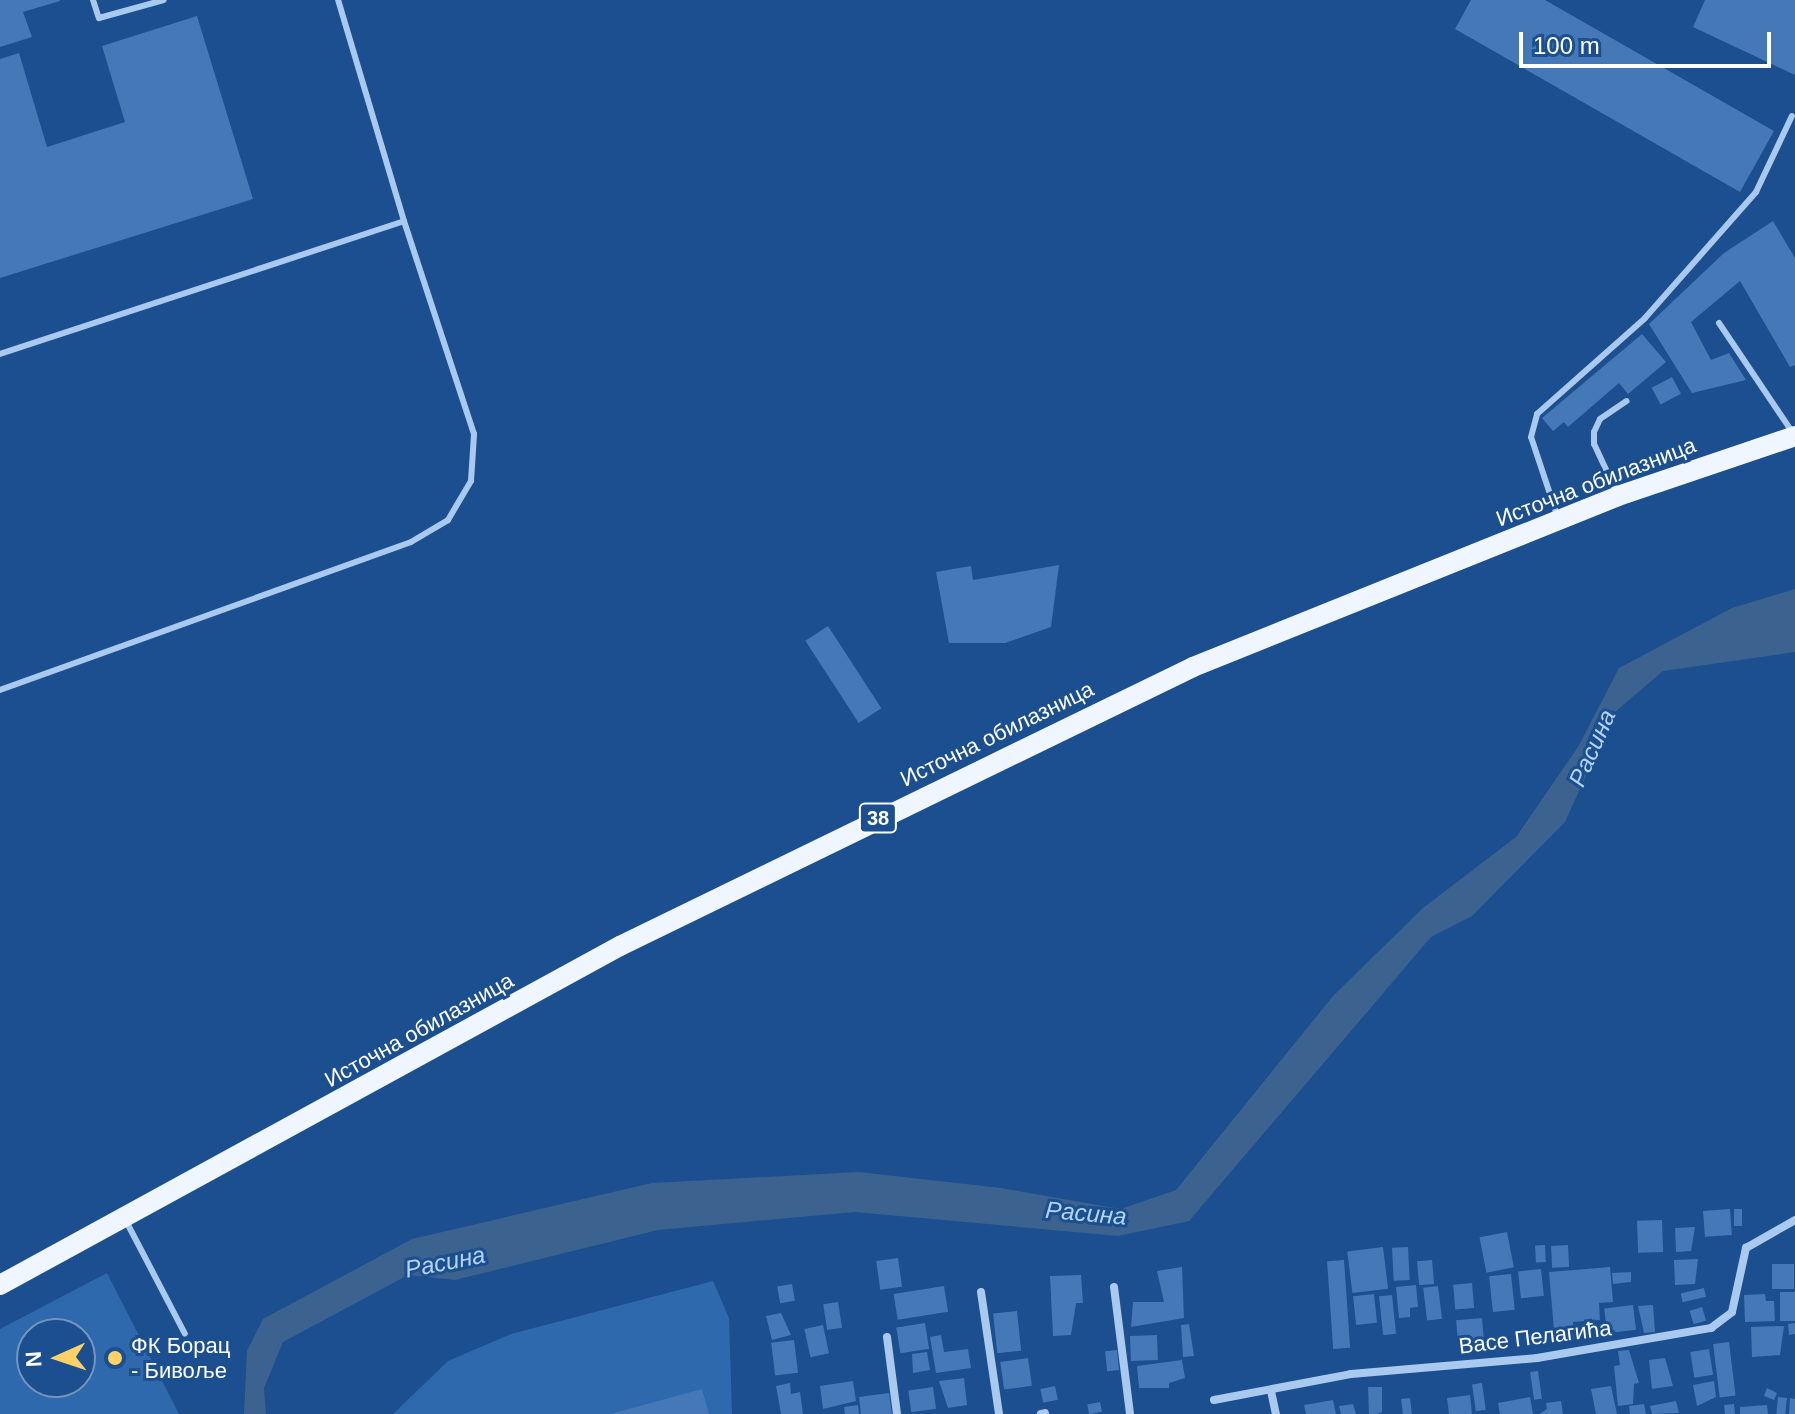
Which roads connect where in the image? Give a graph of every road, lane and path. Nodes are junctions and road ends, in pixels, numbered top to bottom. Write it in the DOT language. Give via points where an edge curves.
graph roads {
  1 [pos="93,0"];
  2 [pos="164,0"];
  3 [pos="338,0"];
  4 [pos="1792,116"];
  5 [pos="404,221"];
  6 [pos="1719,323"];
  7 [pos="0,354"];
  8 [pos="1627,401"];
  9 [pos="1795,436"];
  10 [pos="1618,496"];
  11 [pos="1559,522"];
  12 [pos="0,690"];
  13 [pos="124,1217"];
  14 [pos="1795,1220"];
  15 [pos="0,1285"];
  16 [pos="1114,1287"];
  17 [pos="981,1292"];
  18 [pos="185,1334"];
  19 [pos="887,1337"];
  20 [pos="1271,1391"];
  21 [pos="1214,1400"];
  22 [pos="897,1414"];
  23 [pos="999,1414"];
  24 [pos="1130,1414"];
  25 [pos="1276,1414"];
  1 -- 2 [label="lane" via="99,18"];
  3 -- 5 [label="lane"];
  4 -- 11 [label="lane" via="1756,192 1645,318 1537,414 1531,437"];
  5 -- 7 [label="lane"];
  5 -- 12 [label="lane" via="474,434 471,481 448,520 411,542"];
  6 -- 9 [label="lane"];
  8 -- 10 [label="lane" via="1600,419 1594,432 1594,444"];
  9 -- 10 [label="main road, Источна обилазница / 38"];
  10 -- 11 [label="main road, Источна обилазница / 38"];
  11 -- 13 [label="main road, Источна обилазница / 38" via="1193,667 969,774 620,946"];
  13 -- 15 [label="main road, Источна обилазница / 38"];
  13 -- 18 [label="lane"];
  14 -- 20 [label="street, Васе Пелагића" via="1746,1248 1732,1312 1711,1328 1537,1358 1351,1374"];
  16 -- 24 [label="street"];
  17 -- 23 [label="street"];
  19 -- 22 [label="street"];
  20 -- 21 [label="street, Васе Пелагића"];
  20 -- 25 [label="street"];
}
